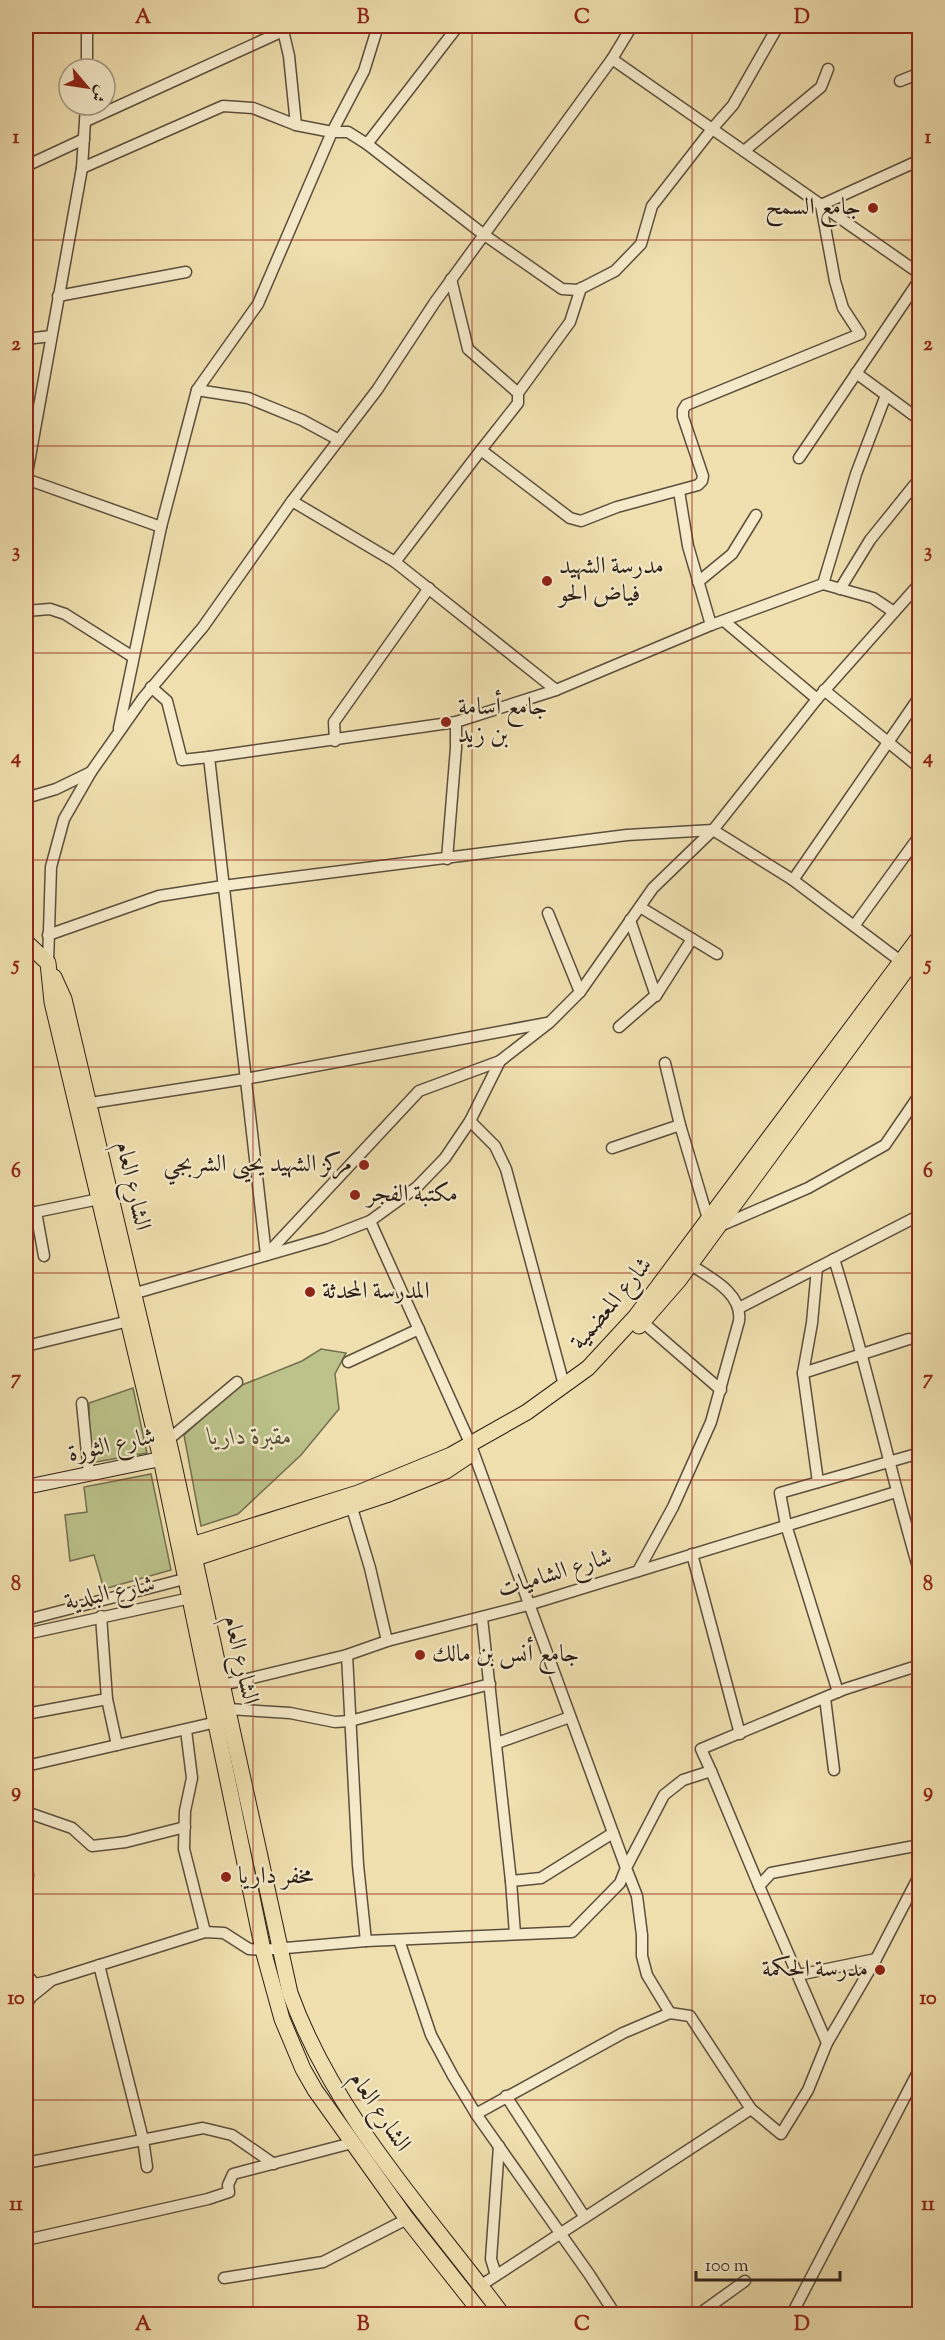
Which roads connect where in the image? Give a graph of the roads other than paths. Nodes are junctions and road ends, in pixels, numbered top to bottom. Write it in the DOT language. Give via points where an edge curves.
graph roads {
  1 [pos="87,26"];
  2 [pos="378,26"];
  3 [pos="458,26"];
  4 [pos="632,26"];
  5 [pos="778,26"];
  6 [pos="283,28"];
  7 [pos="87,57"];
  8 [pos="612,59"];
  9 [pos="828,69"];
  10 [pos="920,73"];
  11 [pos="900,81"];
  12 [pos="86,117"];
  13 [pos="86,122"];
  14 [pos="296,125"];
  15 [pos="712,129"];
  16 [pos="332,132"];
  17 [pos="84,139"];
  18 [pos="367,144"];
  19 [pos="744,151"];
  20 [pos="920,160"];
  21 [pos="26,166"];
  22 [pos="82,168"];
  23 [pos="820,205"];
  24 [pos="483,234"];
  25 [pos="186,272"];
  26 [pos="920,274"];
  27 [pos="451,279"];
  28 [pos="920,279"];
  29 [pos="581,288"];
  30 [pos="58,296"];
  31 [pos="51,336"];
  32 [pos="26,339"];
  33 [pos="856,373"];
  34 [pos="197,390"];
  35 [pos="518,393"];
  36 [pos="886,395"];
  37 [pos="920,420"];
  38 [pos="339,441"];
  39 [pos="481,450"];
  40 [pos="799,458"];
  41 [pos="27,463"];
  42 [pos="920,478"];
  43 [pos="26,479"];
  44 [pos="679,490"];
  45 [pos="292,501"];
  46 [pos="756,515"];
  47 [pos="161,527"];
  48 [pos="395,562"];
  49 [pos="698,582"];
  50 [pos="920,582"];
  51 [pos="823,584"];
  52 [pos="429,588"];
  53 [pos="840,589"];
  54 [pos="26,611"];
  55 [pos="894,612"];
  56 [pos="724,621"];
  57 [pos="711,625"];
  58 [pos="134,657"];
  59 [pos="151,687"];
  60 [pos="556,690"];
  61 [pos="820,695"];
  62 [pos="920,696"];
  63 [pos="456,722"];
  64 [pos="118,733"];
  65 [pos="335,741"];
  66 [pos="888,742"];
  67 [pos="209,757"];
  68 [pos="920,768"];
  69 [pos="92,771"];
  70 [pos="26,798"];
  71 [pos="712,830"];
  72 [pos="920,835"];
  73 [pos="447,859"];
  74 [pos="793,880"];
  75 [pos="223,886"];
  76 [pos="640,907"];
  77 [pos="548,913"];
  78 [pos="630,920"];
  79 [pos="854,926"];
  80 [pos="48,935"];
  81 [pos="920,936"];
  82 [pos="692,939"];
  83 [pos="26,942"];
  84 [pos="920,951"];
  85 [pos="717,954"];
  86 [pos="48,963"];
  87 [pos="904,964"];
  88 [pos="580,992"];
  89 [pos="656,996"];
  90 [pos="550,1022"];
  91 [pos="619,1026"];
  92 [pos="500,1061"];
  93 [pos="665,1063"];
  94 [pos="245,1079"];
  95 [pos="920,1094"];
  96 [pos="83,1104"];
  97 [pos="470,1121"];
  98 [pos="680,1125"];
  99 [pos="612,1148"];
  100 [pos="99,1199"];
  101 [pos="31,1213"];
  102 [pos="920,1215"];
  103 [pos="370,1221"];
  104 [pos="712,1223"];
  105 [pos="44,1256"];
  106 [pos="266,1256"];
  107 [pos="834,1259"];
  108 [pos="685,1261"];
  109 [pos="817,1268"];
  110 [pos="128,1295"];
  111 [pos="739,1308"];
  112 [pos="639,1319"];
  113 [pos="134,1320"];
  114 [pos="419,1329"];
  115 [pos="909,1339"];
  116 [pos="26,1346"];
  117 [pos="863,1354"];
  118 [pos="348,1362"];
  119 [pos="803,1373"];
  120 [pos="237,1383"];
  121 [pos="564,1385"];
  122 [pos="721,1390"];
  123 [pos="82,1403"];
  124 [pos="168,1440"];
  125 [pos="472,1448"];
  126 [pos="920,1453"];
  127 [pos="166,1458"];
  128 [pos="889,1462"];
  129 [pos="89,1474"];
  130 [pos="818,1482"];
  131 [pos="26,1487"];
  132 [pos="896,1491"];
  133 [pos="352,1508"];
  134 [pos="786,1525"];
  135 [pos="186,1553"];
  136 [pos="692,1554"];
  137 [pos="638,1571"];
  138 [pos="920,1574"];
  139 [pos="191,1577"];
  140 [pos="167,1583"];
  141 [pos="196,1597"];
  142 [pos="169,1602"];
  143 [pos="528,1605"];
  144 [pos="101,1616"];
  145 [pos="482,1618"];
  146 [pos="26,1620"];
  147 [pos="26,1634"];
  148 [pos="387,1641"];
  149 [pos="347,1655"];
  150 [pos="920,1665"];
  151 [pos="490,1684"];
  152 [pos="223,1685"];
  153 [pos="838,1692"];
  154 [pos="825,1698"];
  155 [pos="107,1699"];
  156 [pos="26,1714"];
  157 [pos="225,1716"];
  158 [pos="570,1717"];
  159 [pos="350,1721"];
  160 [pos="186,1730"];
  161 [pos="740,1734"];
  162 [pos="496,1743"];
  163 [pos="117,1745"];
  164 [pos="26,1766"];
  165 [pos="834,1770"];
  166 [pos="711,1771"];
  167 [pos="26,1812"];
  168 [pos="185,1827"];
  169 [pos="613,1833"];
  170 [pos="920,1845"];
  171 [pos="26,1858"];
  172 [pos="626,1868"];
  173 [pos="920,1874"];
  174 [pos="26,1878"];
  175 [pos="511,1881"];
  176 [pos="759,1886"];
  177 [pos="205,1932"];
  178 [pos="515,1934"];
  179 [pos="399,1940"];
  180 [pos="366,1941"];
  181 [pos="279,1949"];
  182 [pos="263,1950"];
  183 [pos="876,1959"];
  184 [pos="99,1965"];
  185 [pos="26,1974"];
  186 [pos="798,1976"];
  187 [pos="52,1980"];
  188 [pos="26,2005"];
  189 [pos="670,2013"];
  190 [pos="827,2043"];
  191 [pos="920,2068"];
  192 [pos="506,2096"];
  193 [pos="751,2109"];
  194 [pos="476,2114"];
  195 [pos="143,2139"];
  196 [pos="352,2144"];
  197 [pos="499,2146"];
  198 [pos="26,2163"];
  199 [pos="274,2164"];
  200 [pos="147,2167"];
  201 [pos="584,2216"];
  202 [pos="407,2219"];
  203 [pos="559,2233"];
  204 [pos="26,2240"];
  205 [pos="496,2275"];
  206 [pos="224,2278"];
  207 [pos="745,2281"];
  208 [pos="480,2286"];
  209 [pos="482,2314"];
  210 [pos="502,2314"];
  211 [pos="615,2314"];
  212 [pos="699,2314"];
  213 [pos="792,2314"];
  1 -- 7 [label="street"];
  2 -- 16 [label="street" via="364,71"];
  3 -- 18 [label="street"];
  4 -- 8 [label="street"];
  5 -- 15 [label="street" via="734,105"];
  6 -- 13 [label="street"];
  6 -- 14 [label="street"];
  8 -- 15 [label="street"];
  8 -- 24 [label="street"];
  9 -- 19 [label="street" via="821,87"];
  10 -- 11 [label="street"];
  12 -- 13 [label="street"];
  13 -- 17 [label="street"];
  14 -- 16 [label="street"];
  14 -- 22 [label="street" via="253,108 223,106"];
  15 -- 19 [label="street"];
  15 -- 29 [label="street" via="652,206 640,244 615,271"];
  16 -- 18 [label="street" via="348,132"];
  16 -- 34 [label="street" via="258,304"];
  17 -- 21 [label="street"];
  17 -- 22 [label="street"];
  18 -- 24 [label="street"];
  19 -- 23 [label="street"];
  20 -- 23 [label="street"];
  22 -- 30 [label="street"];
  23 -- 26 [label="street"];
  23 -- 44 [label="street" via="837,290 843,308 860,334 686,405 682,417 703,476 698,485"];
  24 -- 27 [label="street"];
  24 -- 29 [label="street" via="562,289"];
  25 -- 30 [label="street"];
  27 -- 35 [label="street" via="468,349"];
  27 -- 38 [label="street"];
  28 -- 33 [label="street"];
  29 -- 35 [label="street" via="570,322"];
  30 -- 31 [label="street"];
  31 -- 32 [label="street"];
  31 -- 41 [label="street"];
  33 -- 36 [label="street"];
  33 -- 40 [label="street"];
  34 -- 38 [label="street" via="248,398 302,420"];
  34 -- 47 [label="street"];
  35 -- 39 [label="street" via="518,403"];
  36 -- 37 [label="street"];
  36 -- 51 [label="street" via="856,474"];
  38 -- 45 [label="street"];
  39 -- 44 [label="street" via="570,518 581,521"];
  39 -- 48 [label="street"];
  41 -- 43 [label="street"];
  42 -- 53 [label="street" via="870,540"];
  43 -- 47 [label="street"];
  44 -- 49 [label="street"];
  45 -- 48 [label="street"];
  45 -- 59 [label="street" via="203,627"];
  46 -- 49 [label="street" via="732,554"];
  47 -- 58 [label="street"];
  48 -- 52 [label="street"];
  49 -- 57 [label="street"];
  50 -- 55 [label="street"];
  51 -- 53 [label="street"];
  51 -- 56 [label="street"];
  52 -- 60 [label="street"];
  52 -- 65 [label="street" via="334,722"];
  53 -- 55 [label="street" via="873,598"];
  54 -- 58 [label="street" via="50,609 65,614"];
  55 -- 61 [label="street"];
  56 -- 57 [label="street"];
  56 -- 61 [label="street"];
  57 -- 60 [label="street"];
  58 -- 64 [label="street"];
  59 -- 64 [label="street"];
  59 -- 67 [label="street" via="167,701 182,760"];
  60 -- 63 [label="street"];
  61 -- 66 [label="street"];
  61 -- 71 [label="street"];
  62 -- 66 [label="street"];
  63 -- 65 [label="street"];
  63 -- 73 [label="street"];
  64 -- 69 [label="street"];
  65 -- 67 [label="street"];
  66 -- 68 [label="street"];
  66 -- 74 [label="street"];
  67 -- 75 [label="street"];
  69 -- 70 [label="street" via="56,789"];
  69 -- 80 [label="street" via="64,819 51,867"];
  71 -- 73 [label="street" via="627,835"];
  71 -- 74 [label="street"];
  71 -- 76 [label="street" via="653,888"];
  72 -- 79 [label="street"];
  73 -- 75 [label="street"];
  74 -- 79 [label="street"];
  75 -- 80 [label="street" via="159,896"];
  75 -- 94 [label="street"];
  76 -- 78 [label="street"];
  76 -- 82 [label="street"];
  77 -- 88 [label="street"];
  78 -- 88 [label="street"];
  78 -- 89 [label="street"];
  79 -- 87 [label="street"];
  80 -- 86 [label="street"];
  81 -- 87 [label="main road, شارع المعضمية"];
  82 -- 85 [label="street"];
  82 -- 89 [label="street"];
  83 -- 86 [label="main road"];
  84 -- 87 [label="main road, شارع المعضمية"];
  86 -- 96 [label="main road, الشارع العام" via="64,999"];
  87 -- 104 [label="main road, شارع المعضمية"];
  88 -- 90 [label="street"];
  89 -- 91 [label="street"];
  90 -- 92 [label="street"];
  90 -- 94 [label="street"];
  92 -- 97 [label="street"];
  92 -- 106 [label="street" via="419,1091"];
  93 -- 98 [label="street"];
  94 -- 96 [label="street"];
  94 -- 106 [label="street"];
  95 -- 104 [label="street" via="885,1145 808,1188"];
  96 -- 100 [label="main road"];
  96 -- 110 [label="main road, الشارع العام"];
  97 -- 103 [label="street" via="445,1158 417,1187"];
  97 -- 121 [label="street" via="495,1146 506,1169"];
  98 -- 99 [label="street"];
  98 -- 104 [label="street"];
  100 -- 101 [label="street"];
  100 -- 110 [label="main road"];
  101 -- 105 [label="street"];
  102 -- 107 [label="street"];
  103 -- 106 [label="street"];
  103 -- 114 [label="street"];
  104 -- 108 [label="main road, شارع المعضمية"];
  106 -- 110 [label="street"];
  107 -- 109 [label="street"];
  107 -- 117 [label="street"];
  108 -- 111 [label="street" via="731,1293"];
  108 -- 112 [label="main road, شارع المعضمية"];
  109 -- 111 [label="street"];
  109 -- 119 [label="street"];
  110 -- 113 [label="main road, الشارع العام"];
  111 -- 122 [label="street"];
  112 -- 121 [label="main road, شارع المعضمية" via="588,1368"];
  112 -- 122 [label="street"];
  112 -- 125 [label="main road, شارع المعضمية" via="619,1346 569,1390"];
  113 -- 116 [label="street"];
  113 -- 124 [label="main road, الشارع العام"];
  113 -- 127 [label="main road, الشارع العام"];
  114 -- 118 [label="street"];
  114 -- 125 [label="street"];
  115 -- 117 [label="street"];
  117 -- 119 [label="street"];
  117 -- 128 [label="street"];
  119 -- 130 [label="street"];
  120 -- 124 [label="street"];
  121 -- 125 [label="main road, شارع المعضمية"];
  122 -- 137 [label="street" via="690,1471"];
  123 -- 129 [label="street"];
  124 -- 127 [label="main road, الشارع العام"];
  125 -- 133 [label="main road, شارع المعضمية" via="446,1471"];
  125 -- 135 [label="main road, شارع المعضمية"];
  125 -- 143 [label="street"];
  126 -- 128 [label="street"];
  127 -- 129 [label="main road, شارع الثورة"];
  127 -- 135 [label="main road, الشارع العام"];
  128 -- 130 [label="street"];
  128 -- 132 [label="street"];
  129 -- 131 [label="main road, شارع الثورة"];
  130 -- 134 [label="street" via="780,1493"];
  132 -- 134 [label="street, شارع الشاميات"];
  132 -- 138 [label="street"];
  133 -- 135 [label="main road, شارع المعضمية"];
  133 -- 148 [label="street"];
  134 -- 136 [label="street, شارع الشاميات"];
  134 -- 153 [label="street"];
  135 -- 139 [label="main road, الشارع العام"];
  136 -- 137 [label="street, شارع الشاميات"];
  136 -- 161 [label="street"];
  137 -- 143 [label="street, شارع الشاميات"];
  139 -- 140 [label="street, شارع البلدية"];
  139 -- 141 [label="main road, الشارع العام"];
  140 -- 142 [label="street" via="171,1592"];
  140 -- 146 [label="street, شارع البلدية"];
  141 -- 142 [label="street, شارع البلدية"];
  141 -- 152 [label="main road, الشارع العام"];
  141 -- 157 [label="main road, الشارع العام"];
  142 -- 144 [label="street, شارع البلدية"];
  143 -- 145 [label="street, شارع الشاميات"];
  143 -- 158 [label="street"];
  144 -- 147 [label="street, شارع البلدية"];
  144 -- 155 [label="street"];
  145 -- 148 [label="street, شارع الشاميات"];
  145 -- 151 [label="street"];
  148 -- 149 [label="street, شارع الشاميات"];
  149 -- 152 [label="street, شارع الشاميات"];
  149 -- 159 [label="street"];
  150 -- 153 [label="street"];
  151 -- 159 [label="street"];
  151 -- 162 [label="street"];
  152 -- 157 [label="main road, الشارع العام"];
  153 -- 154 [label="street"];
  154 -- 161 [label="street"];
  154 -- 165 [label="street"];
  155 -- 156 [label="street"];
  155 -- 163 [label="street"];
  157 -- 159 [label="street" via="290,1713"];
  157 -- 160 [label="street"];
  157 -- 181 [label="main road, الشارع العام"];
  157 -- 182 [label="main road, الشارع العام"];
  158 -- 162 [label="street"];
  158 -- 169 [label="street"];
  159 -- 180 [label="street"];
  160 -- 163 [label="street"];
  160 -- 168 [label="street" via="192,1778"];
  161 -- 166 [label="street" via="701,1749"];
  162 -- 175 [label="street"];
  163 -- 164 [label="street"];
  166 -- 172 [label="street" via="682,1780 664,1795"];
  166 -- 176 [label="street"];
  167 -- 168 [label="street" via="72,1828 92,1846"];
  168 -- 177 [label="street" via="184,1849"];
  169 -- 172 [label="street"];
  169 -- 175 [label="street" via="540,1878"];
  170 -- 176 [label="street" via="771,1873"];
  171 -- 174 [label="street"];
  172 -- 178 [label="street" via="620,1883 572,1932"];
  172 -- 189 [label="street" via="637,1896 647,1975"];
  173 -- 183 [label="street"];
  175 -- 178 [label="street"];
  176 -- 186 [label="street"];
  177 -- 182 [label="street" via="224,1933 249,1949"];
  177 -- 184 [label="street"];
  178 -- 179 [label="street"];
  179 -- 180 [label="street"];
  179 -- 194 [label="street" via="431,2035"];
  180 -- 181 [label="street"];
  181 -- 182 [label="street"];
  181 -- 208 [label="main road, الشارع العام" via="298,2017 333,2086 377,2151"];
  182 -- 196 [label="main road, الشارع العام" via="280,2011 303,2069"];
  183 -- 186 [label="street"];
  183 -- 190 [label="street"];
  184 -- 187 [label="street"];
  184 -- 195 [label="street"];
  185 -- 187 [label="street" via="34,1984"];
  186 -- 190 [label="street"];
  187 -- 188 [label="street"];
  189 -- 192 [label="street" via="623,2032"];
  189 -- 193 [label="street" via="690,2016"];
  190 -- 193 [label="street" via="808,2090 781,2134"];
  191 -- 213 [label="street"];
  192 -- 194 [label="street"];
  192 -- 201 [label="street"];
  193 -- 201 [label="street"];
  194 -- 197 [label="street"];
  195 -- 198 [label="street"];
  195 -- 199 [label="street" via="203,2128 232,2135"];
  195 -- 200 [label="street"];
  196 -- 199 [label="street"];
  196 -- 202 [label="main road, الشارع العام"];
  197 -- 203 [label="street"];
  197 -- 205 [label="street" via="491,2259"];
  199 -- 204 [label="street" via="233,2174 228,2185 230,2192 208,2199"];
  201 -- 203 [label="street"];
  202 -- 206 [label="street" via="324,2262"];
  202 -- 209 [label="main road, الشارع العام"];
  203 -- 205 [label="street"];
  203 -- 211 [label="street"];
  205 -- 208 [label="street"];
  207 -- 212 [label="street"];
  208 -- 210 [label="main road, الشارع العام"];
}
